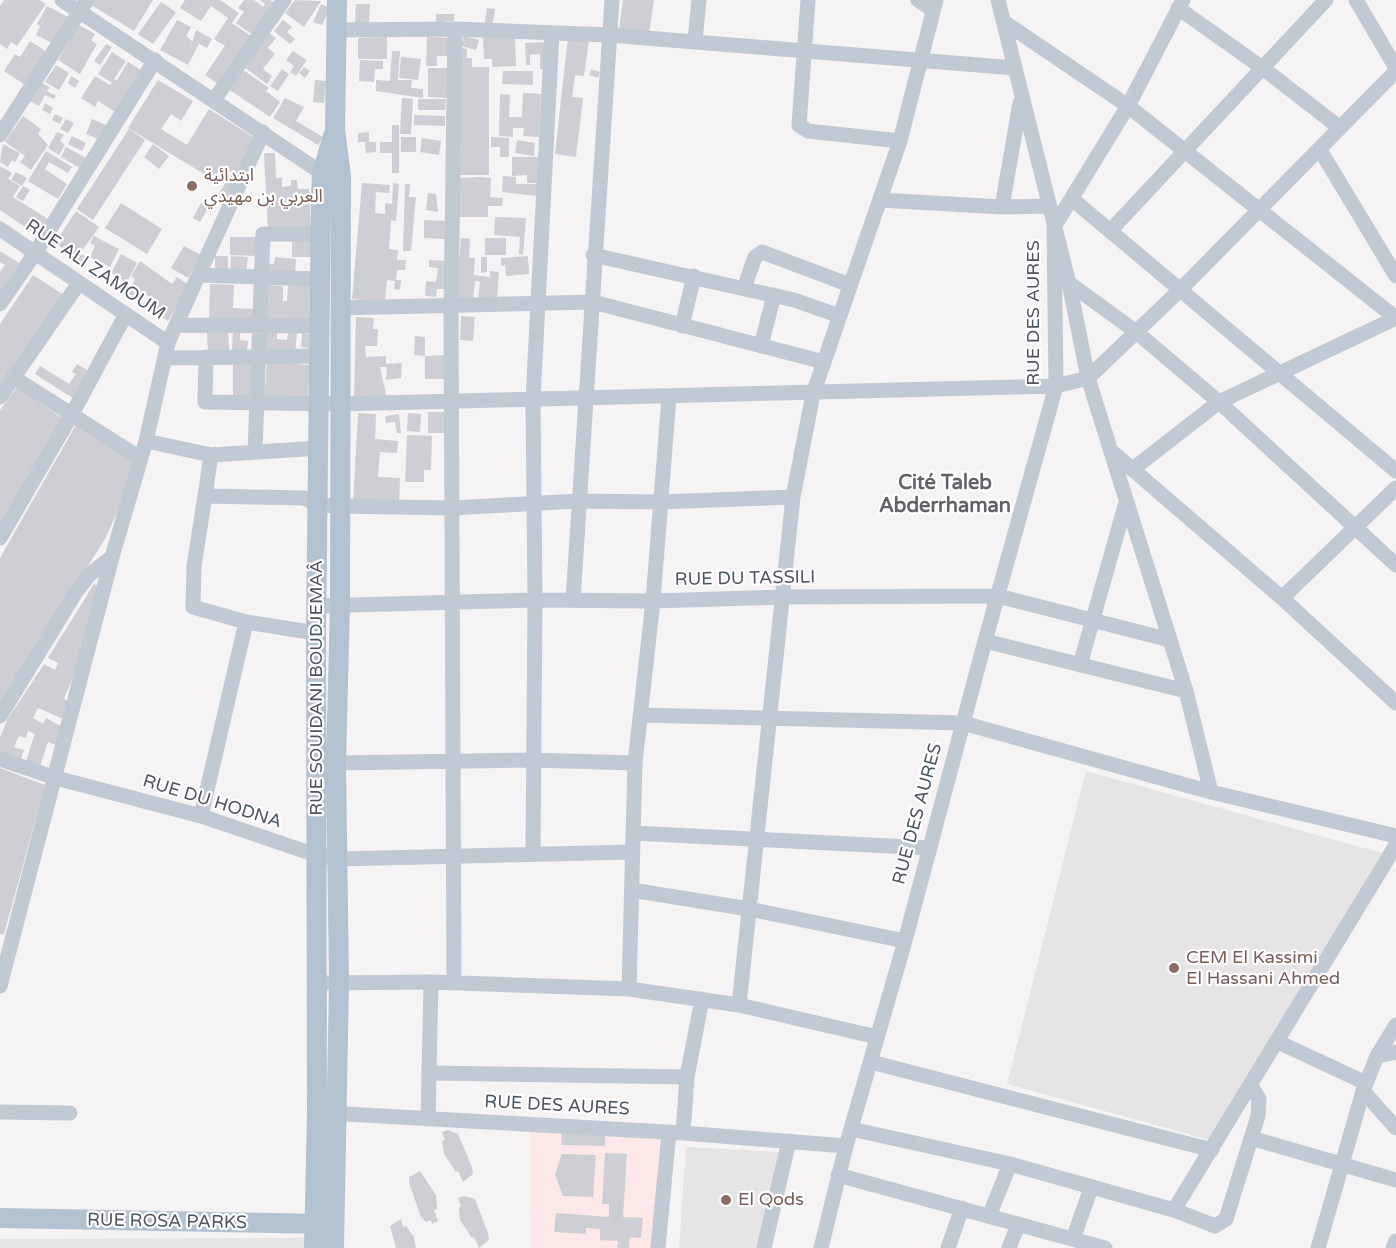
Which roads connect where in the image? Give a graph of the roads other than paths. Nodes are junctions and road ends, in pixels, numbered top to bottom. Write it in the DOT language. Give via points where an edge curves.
graph roads {
  1 [pos="62,0"];
  2 [pos="337,0"];
  3 [pos="612,0"];
  4 [pos="699,0"];
  5 [pos="808,0"];
  6 [pos="918,0"];
  7 [pos="998,0"];
  8 [pos="1326,0"];
  9 [pos="1356,0"];
  10 [pos="282,1"];
  11 [pos="1180,4"];
  12 [pos="84,5"];
  13 [pos="934,5"];
  14 [pos="1004,22"];
  15 [pos="455,29"];
  16 [pos="336,30"];
  17 [pos="552,33"];
  18 [pos="609,35"];
  19 [pos="695,41"];
  20 [pos="802,50"];
  21 [pos="155,60"];
  22 [pos="920,60"];
  23 [pos="1015,68"];
  24 [pos="1264,69"];
  25 [pos="1396,70"];
  26 [pos="1021,96"];
  27 [pos="214,100"];
  28 [pos="1128,106"];
  29 [pos="1340,128"];
  30 [pos="263,132"];
  31 [pos="0,135"];
  32 [pos="900,141"];
  33 [pos="1185,150"];
  34 [pos="1320,150"];
  35 [pos="331,174"];
  36 [pos="1072,199"];
  37 [pos="879,200"];
  38 [pos="1049,206"];
  39 [pos="1002,207"];
  40 [pos="1260,208"];
  41 [pos="1054,227"];
  42 [pos="0,229"];
  43 [pos="1111,230"];
  44 [pos="321,234"];
  45 [pos="36,253"];
  46 [pos="593,255"];
  47 [pos="199,275"];
  48 [pos="694,276"];
  49 [pos="1396,276"];
  50 [pos="261,277"];
  51 [pos="320,279"];
  52 [pos="79,283"];
  53 [pos="1069,283"];
  54 [pos="850,285"];
  55 [pos="744,288"];
  56 [pos="1180,290"];
  57 [pos="774,295"];
  58 [pos="593,303"];
  59 [pos="0,304"];
  60 [pos="537,304"];
  61 [pos="451,306"];
  62 [pos="340,309"];
  63 [pos="126,314"];
  64 [pos="840,316"];
  65 [pos="1396,318"];
  66 [pos="177,325"];
  67 [pos="259,325"];
  68 [pos="320,326"];
  69 [pos="682,326"];
  70 [pos="1135,331"];
  71 [pos="761,346"];
  72 [pos="166,351"];
  73 [pos="257,356"];
  74 [pos="320,356"];
  75 [pos="206,357"];
  76 [pos="824,362"];
  77 [pos="1277,374"];
  78 [pos="13,377"];
  79 [pos="1088,378"];
  80 [pos="1056,386"];
  81 [pos="813,394"];
  82 [pos="0,397"];
  83 [pos="584,397"];
  84 [pos="669,397"];
  85 [pos="533,399"];
  86 [pos="452,402"];
  87 [pos="1219,402"];
  88 [pos="255,403"];
  89 [pos="329,404"];
  90 [pos="72,414"];
  91 [pos="146,441"];
  92 [pos="320,448"];
  93 [pos="1110,450"];
  94 [pos="255,452"];
  95 [pos="211,455"];
  96 [pos="140,458"];
  97 [pos="1133,469"];
  98 [pos="1396,471"];
  99 [pos="1396,488"];
  100 [pos="205,496"];
  101 [pos="793,496"];
  102 [pos="578,501"];
  103 [pos="660,502"];
  104 [pos="1126,502"];
  105 [pos="533,504"];
  106 [pos="318,505"];
  107 [pos="339,506"];
  108 [pos="452,508"];
  109 [pos="1354,528"];
  110 [pos="0,538"];
  111 [pos="112,557"];
  112 [pos="1396,564"];
  113 [pos="998,596"];
  114 [pos="784,597"];
  115 [pos="1282,598"];
  116 [pos="535,600"];
  117 [pos="573,600"];
  118 [pos="653,601"];
  119 [pos="453,602"];
  120 [pos="340,605"];
  121 [pos="316,606"];
  122 [pos="1092,618"];
  123 [pos="246,622"];
  124 [pos="316,633"];
  125 [pos="985,640"];
  126 [pos="1170,640"];
  127 [pos="1080,665"];
  128 [pos="1186,692"];
  129 [pos="1396,703"];
  130 [pos="641,715"];
  131 [pos="0,716"];
  132 [pos="770,718"];
  133 [pos="963,723"];
  134 [pos="0,759"];
  135 [pos="532,760"];
  136 [pos="451,761"];
  137 [pos="336,763"];
  138 [pos="635,763"];
  139 [pos="56,778"];
  140 [pos="1211,792"];
  141 [pos="201,816"];
  142 [pos="633,832"];
  143 [pos="1396,836"];
  144 [pos="756,841"];
  145 [pos="1396,845"];
  146 [pos="929,848"];
  147 [pos="632,852"];
  148 [pos="533,853"];
  149 [pos="316,855"];
  150 [pos="454,856"];
  151 [pos="339,859"];
  152 [pos="632,890"];
  153 [pos="749,909"];
  154 [pos="7,940"];
  155 [pos="905,941"];
  156 [pos="339,982"];
  157 [pos="431,982"];
  158 [pos="454,982"];
  159 [pos="316,983"];
  160 [pos="0,986"];
  161 [pos="629,990"];
  162 [pos="702,999"];
  163 [pos="740,1005"];
  164 [pos="1396,1025"];
  165 [pos="878,1037"];
  166 [pos="1278,1042"];
  167 [pos="1396,1052"];
  168 [pos="1377,1056"];
  169 [pos="871,1062"];
  170 [pos="430,1073"];
  171 [pos="687,1077"];
  172 [pos="1251,1086"];
  173 [pos="1364,1087"];
  174 [pos="0,1112"];
  175 [pos="70,1113"];
  176 [pos="326,1113"];
  177 [pos="428,1119"];
  178 [pos="1395,1123"];
  179 [pos="851,1129"];
  180 [pos="676,1132"];
  181 [pos="1251,1138"];
  182 [pos="789,1141"];
  183 [pos="846,1146"];
  184 [pos="1212,1150"];
  185 [pos="1342,1163"];
  186 [pos="1010,1164"];
  187 [pos="838,1174"];
  188 [pos="1396,1180"];
  189 [pos="1091,1188"];
  190 [pos="962,1208"];
  191 [pos="1174,1210"];
  192 [pos="989,1216"];
  193 [pos="0,1218"];
  194 [pos="324,1224"];
  195 [pos="1018,1225"];
  196 [pos="1073,1239"];
  197 [pos="1396,1241"];
  198 [pos="1096,1247"];
  199 [pos="314,1248"];
  200 [pos="334,1248"];
  201 [pos="658,1248"];
  202 [pos="764,1248"];
  203 [pos="821,1248"];
  204 [pos="948,1248"];
  205 [pos="1009,1248"];
  206 [pos="1318,1248"];
  207 [pos="1393,1248"];
  1 -- 12 [label="street"];
  2 -- 16 [label="main road, RUE SOUIDANI BOUDJEMAÂ"];
  3 -- 18 [label="street"];
  4 -- 19 [label="street"];
  5 -- 20 [label="street"];
  6 -- 13 [label="street"];
  7 -- 14 [label="street"];
  8 -- 24 [label="street"];
  9 -- 25 [label="street"];
  10 -- 27 [label="street"];
  11 -- 24 [label="street"];
  11 -- 28 [label="street, RUE DES AURES"];
  12 -- 21 [label="street"];
  12 -- 31 [label="street"];
  13 -- 22 [label="street"];
  14 -- 23 [label="street"];
  14 -- 28 [label="street"];
  15 -- 16 [label="street"];
  15 -- 17 [label="street"];
  15 -- 61 [label="street"];
  16 -- 35 [label="main road, RUE SOUIDANI BOUDJEMAÂ"];
  17 -- 18 [label="street"];
  17 -- 60 [label="street"];
  18 -- 19 [label="street"];
  18 -- 46 [label="street"];
  19 -- 20 [label="street"];
  20 -- 22 [label="street"];
  20 -- 32 [label="street" via="797,120 802,129"];
  21 -- 27 [label="street"];
  21 -- 45 [label="street"];
  22 -- 23 [label="street"];
  22 -- 32 [label="street"];
  23 -- 26 [label="street"];
  24 -- 29 [label="street"];
  24 -- 33 [label="street"];
  25 -- 29 [label="street"];
  26 -- 38 [label="street"];
  26 -- 39 [label="street"];
  27 -- 30 [label="street"];
  28 -- 33 [label="street"];
  28 -- 36 [label="street, RUE DES AURES"];
  29 -- 34 [label="street"];
  30 -- 35 [label="street"];
  30 -- 47 [label="street"];
  32 -- 37 [label="street"];
  33 -- 40 [label="street"];
  33 -- 43 [label="street"];
  34 -- 40 [label="street"];
  34 -- 49 [label="street"];
  35 -- 44 [label="main road, RUE SOUIDANI BOUDJEMAÂ"];
  35 -- 62 [label="main road, RUE SOUIDANI BOUDJEMAÂ"];
  36 -- 41 [label="street, RUE DES AURES"];
  36 -- 43 [label="street"];
  37 -- 39 [label="street"];
  37 -- 54 [label="street"];
  38 -- 39 [label="street"];
  38 -- 41 [label="street"];
  40 -- 56 [label="street"];
  40 -- 65 [label="street"];
  41 -- 53 [label="street"];
  41 -- 80 [label="street, RUE DES AURES"];
  42 -- 45 [label="street, RUE ALI ZAMOUM"];
  43 -- 56 [label="street"];
  44 -- 50 [label="street" via="263,234"];
  44 -- 51 [label="main road, RUE SOUIDANI BOUDJEMAÂ"];
  45 -- 52 [label="street, RUE ALI ZAMOUM"];
  45 -- 59 [label="street"];
  46 -- 48 [label="street"];
  46 -- 58 [label="street"];
  47 -- 50 [label="street"];
  47 -- 66 [label="street"];
  48 -- 55 [label="street"];
  48 -- 69 [label="street"];
  50 -- 51 [label="street"];
  50 -- 67 [label="street"];
  51 -- 68 [label="main road, RUE SOUIDANI BOUDJEMAÂ"];
  52 -- 63 [label="street, RUE ALI ZAMOUM"];
  52 -- 78 [label="street"];
  53 -- 70 [label="street"];
  53 -- 79 [label="street"];
  54 -- 55 [label="street" via="762,252 755,257"];
  54 -- 64 [label="street"];
  55 -- 57 [label="street"];
  56 -- 70 [label="street"];
  56 -- 77 [label="street"];
  57 -- 64 [label="street"];
  57 -- 71 [label="street"];
  58 -- 60 [label="street"];
  58 -- 69 [label="street"];
  58 -- 83 [label="street"];
  60 -- 61 [label="street"];
  60 -- 85 [label="street"];
  61 -- 62 [label="street"];
  61 -- 86 [label="street"];
  62 -- 89 [label="main road, RUE SOUIDANI BOUDJEMAÂ"];
  63 -- 72 [label="street, RUE ALI ZAMOUM"];
  63 -- 90 [label="street"];
  64 -- 76 [label="street"];
  65 -- 77 [label="street"];
  66 -- 67 [label="street"];
  66 -- 72 [label="street"];
  67 -- 68 [label="street"];
  67 -- 73 [label="street"];
  68 -- 74 [label="main road, RUE SOUIDANI BOUDJEMAÂ"];
  69 -- 71 [label="street"];
  70 -- 79 [label="street"];
  70 -- 87 [label="street"];
  71 -- 76 [label="street"];
  72 -- 75 [label="street"];
  72 -- 91 [label="street"];
  73 -- 74 [label="street"];
  73 -- 75 [label="street"];
  73 -- 88 [label="street"];
  74 -- 89 [label="main road, RUE SOUIDANI BOUDJEMAÂ"];
  75 -- 88 [label="street" via="205,402"];
  76 -- 81 [label="street"];
  77 -- 87 [label="street"];
  77 -- 98 [label="street"];
  78 -- 82 [label="street"];
  78 -- 90 [label="street"];
  79 -- 80 [label="street"];
  79 -- 93 [label="street"];
  80 -- 81 [label="street"];
  80 -- 113 [label="street, RUE DES AURES"];
  81 -- 84 [label="street"];
  81 -- 101 [label="street"];
  83 -- 84 [label="street"];
  83 -- 85 [label="street"];
  83 -- 102 [label="street"];
  84 -- 103 [label="street"];
  85 -- 86 [label="street"];
  85 -- 105 [label="street"];
  86 -- 89 [label="street"];
  86 -- 108 [label="street"];
  87 -- 97 [label="street"];
  87 -- 109 [label="street"];
  88 -- 89 [label="street"];
  88 -- 94 [label="street"];
  89 -- 92 [label="main road, RUE SOUIDANI BOUDJEMAÂ"];
  89 -- 107 [label="main road, RUE SOUIDANI BOUDJEMAÂ"];
  90 -- 96 [label="street"];
  90 -- 110 [label="street"];
  91 -- 95 [label="street"];
  91 -- 96 [label="street"];
  92 -- 94 [label="street"];
  92 -- 106 [label="main road, RUE SOUIDANI BOUDJEMAÂ"];
  93 -- 97 [label="street"];
  93 -- 104 [label="street"];
  94 -- 95 [label="street"];
  95 -- 100 [label="street"];
  96 -- 111 [label="street"];
  97 -- 115 [label="street"];
  99 -- 109 [label="street"];
  100 -- 106 [label="street" via="304,498"];
  100 -- 123 [label="street" via="191,603 196,610"];
  101 -- 103 [label="street"];
  101 -- 114 [label="street"];
  102 -- 103 [label="street"];
  102 -- 105 [label="street"];
  102 -- 117 [label="street"];
  103 -- 118 [label="street"];
  104 -- 122 [label="street"];
  104 -- 126 [label="street"];
  105 -- 108 [label="street"];
  105 -- 116 [label="street"];
  106 -- 107 [label="street"];
  106 -- 121 [label="main road, RUE SOUIDANI BOUDJEMAÂ"];
  107 -- 108 [label="street"];
  107 -- 120 [label="main road, RUE SOUIDANI BOUDJEMAÂ"];
  108 -- 119 [label="street"];
  109 -- 112 [label="street"];
  109 -- 115 [label="street"];
  111 -- 131 [label="street" via="89,575 76,592"];
  111 -- 139 [label="street"];
  113 -- 114 [label="street, RUE DU TASSILI"];
  113 -- 122 [label="street, RUE DU TASSILI"];
  113 -- 125 [label="street, RUE DES AURES"];
  114 -- 118 [label="street, RUE DU TASSILI"];
  114 -- 132 [label="street"];
  115 -- 129 [label="street"];
  116 -- 117 [label="street, RUE DU TASSILI"];
  116 -- 119 [label="street, RUE DU TASSILI"];
  116 -- 135 [label="street"];
  117 -- 118 [label="street, RUE DU TASSILI"];
  118 -- 130 [label="street"];
  119 -- 120 [label="street, RUE DU TASSILI"];
  119 -- 136 [label="street"];
  120 -- 121 [label="street, RUE DU TASSILI"];
  120 -- 137 [label="main road, RUE SOUIDANI BOUDJEMAÂ"];
  121 -- 124 [label="main road, RUE SOUIDANI BOUDJEMAÂ"];
  122 -- 126 [label="street, RUE DU TASSILI"];
  122 -- 127 [label="street"];
  123 -- 124 [label="street"];
  123 -- 141 [label="street"];
  124 -- 149 [label="main road, RUE SOUIDANI BOUDJEMAÂ"];
  125 -- 127 [label="street"];
  125 -- 133 [label="street, RUE DES AURES"];
  126 -- 128 [label="street"];
  127 -- 128 [label="street"];
  128 -- 140 [label="street"];
  130 -- 132 [label="street"];
  130 -- 138 [label="street"];
  132 -- 133 [label="street"];
  132 -- 144 [label="street"];
  133 -- 140 [label="street"];
  133 -- 146 [label="street, RUE DES AURES"];
  134 -- 139 [label="street, RUE DU HODNA"];
  135 -- 136 [label="street"];
  135 -- 138 [label="street"];
  135 -- 148 [label="street"];
  136 -- 137 [label="street"];
  136 -- 150 [label="street"];
  137 -- 151 [label="main road, RUE SOUIDANI BOUDJEMAÂ"];
  138 -- 142 [label="street"];
  139 -- 141 [label="street, RUE DU HODNA"];
  139 -- 154 [label="street"];
  140 -- 143 [label="street"];
  141 -- 149 [label="street, RUE DU HODNA"];
  142 -- 144 [label="street"];
  142 -- 147 [label="street"];
  144 -- 146 [label="street"];
  144 -- 153 [label="street"];
  145 -- 166 [label="street"];
  146 -- 155 [label="street, RUE DES AURES"];
  147 -- 148 [label="street, RUE DU HODNA"];
  147 -- 152 [label="street"];
  148 -- 150 [label="street, RUE DU HODNA"];
  149 -- 151 [label="street, RUE DU HODNA"];
  149 -- 159 [label="main road, RUE SOUIDANI BOUDJEMAÂ"];
  150 -- 151 [label="street, RUE DU HODNA"];
  150 -- 158 [label="street"];
  151 -- 156 [label="main road, RUE SOUIDANI BOUDJEMAÂ"];
  152 -- 153 [label="street"];
  152 -- 161 [label="street"];
  153 -- 155 [label="street"];
  153 -- 163 [label="street"];
  154 -- 160 [label="street"];
  155 -- 165 [label="street, RUE DES AURES"];
  156 -- 157 [label="street"];
  156 -- 159 [label="street"];
  156 -- 176 [label="main road, RUE SOUIDANI BOUDJEMAÂ"];
  157 -- 158 [label="street"];
  157 -- 170 [label="street"];
  158 -- 161 [label="street"];
  159 -- 176 [label="main road, RUE SOUIDANI BOUDJEMAÂ"];
  161 -- 162 [label="street"];
  162 -- 163 [label="street"];
  162 -- 171 [label="street"];
  163 -- 165 [label="street"];
  164 -- 168 [label="street"];
  165 -- 169 [label="street, RUE DES AURES"];
  166 -- 172 [label="street"];
  166 -- 173 [label="street"];
  167 -- 168 [label="street"];
  168 -- 173 [label="street"];
  169 -- 179 [label="street, RUE DES AURES"];
  169 -- 184 [label="street"];
  170 -- 171 [label="street"];
  170 -- 177 [label="street"];
  171 -- 180 [label="street"];
  172 -- 181 [label="street" via="1259,1099"];
  172 -- 184 [label="street"];
  173 -- 178 [label="street"];
  173 -- 185 [label="street"];
  174 -- 175 [label="street"];
  176 -- 177 [label="street, RUE DES AURES"];
  176 -- 194 [label="main road, RUE SOUIDANI BOUDJEMAÂ"];
  177 -- 180 [label="street, RUE DES AURES"];
  179 -- 183 [label="street, RUE DES AURES"];
  179 -- 186 [label="street"];
  180 -- 182 [label="street, RUE DES AURES"];
  180 -- 201 [label="street"];
  181 -- 185 [label="street"];
  181 -- 191 [label="street" via="1223,1222 1208,1225"];
  182 -- 183 [label="street, RUE DES AURES"];
  182 -- 202 [label="street"];
  183 -- 187 [label="street"];
  184 -- 191 [label="street"];
  185 -- 188 [label="street"];
  185 -- 206 [label="street"];
  186 -- 189 [label="street"];
  186 -- 192 [label="street"];
  187 -- 190 [label="street"];
  187 -- 203 [label="street"];
  189 -- 191 [label="street"];
  189 -- 196 [label="street"];
  190 -- 192 [label="street"];
  190 -- 204 [label="street"];
  192 -- 195 [label="street"];
  193 -- 194 [label="main road, RUE ROSA PARKS"];
  194 -- 199 [label="main road, RUE SOUIDANI BOUDJEMAÂ"];
  194 -- 200 [label="main road, RUE SOUIDANI BOUDJEMAÂ"];
  195 -- 196 [label="street"];
  195 -- 205 [label="street"];
  196 -- 198 [label="street"];
  197 -- 207 [label="street"];
}
